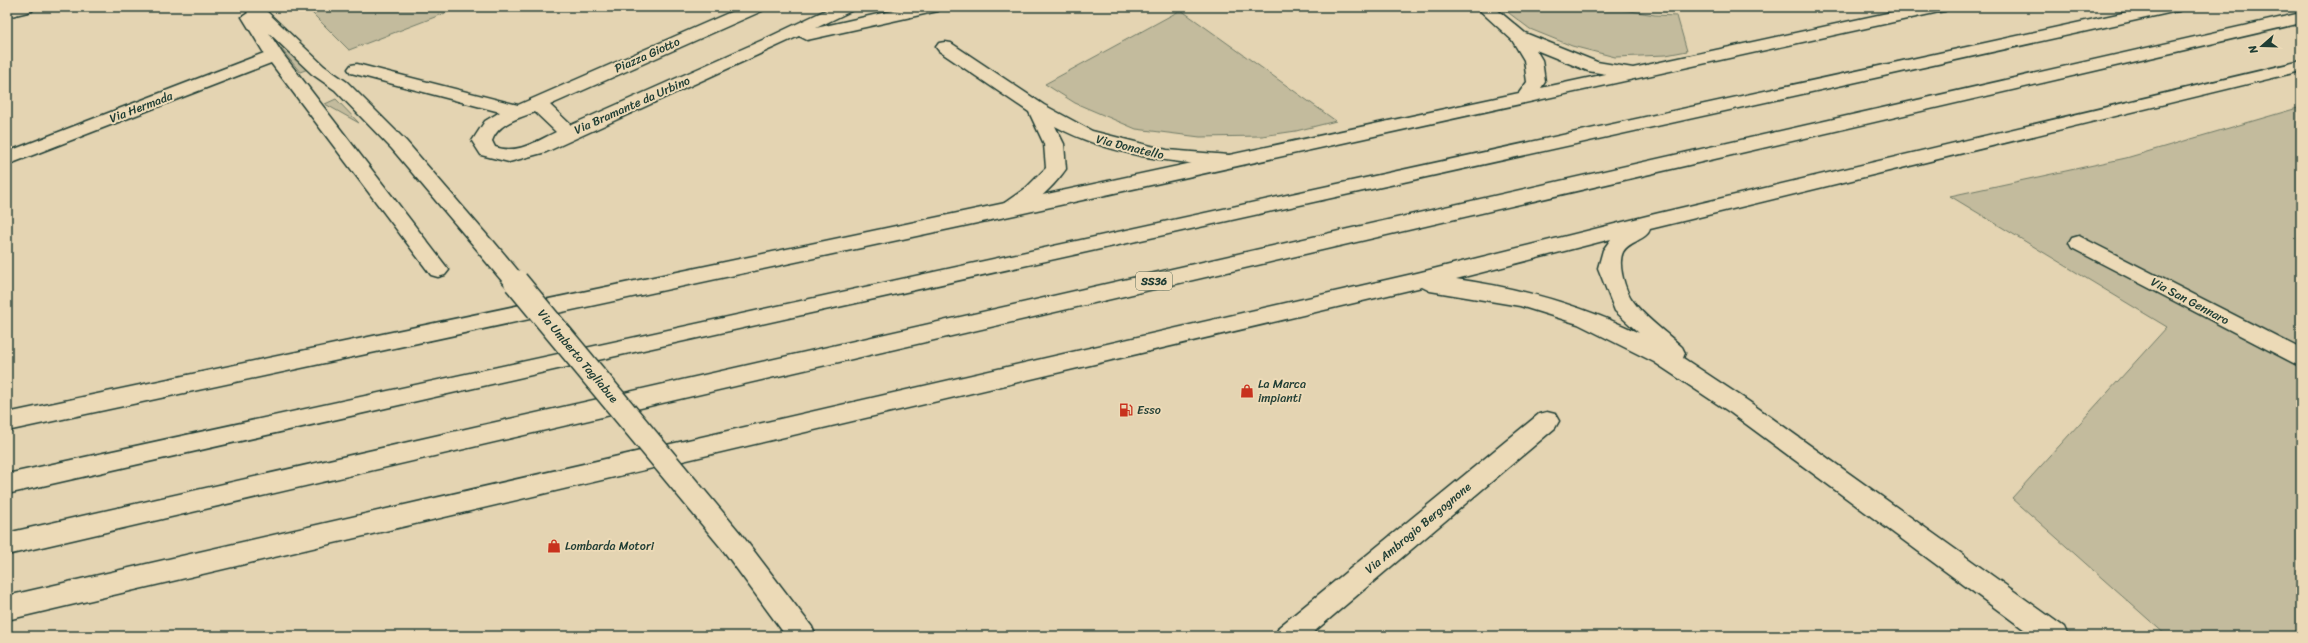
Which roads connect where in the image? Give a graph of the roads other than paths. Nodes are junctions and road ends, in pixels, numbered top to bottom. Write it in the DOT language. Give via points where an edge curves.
graph roads {
  1 [pos="26,7"];
  2 [pos="245,7"];
  3 [pos="252,7"];
  4 [pos="756,7"];
  5 [pos="845,7"];
  6 [pos="932,7"];
  7 [pos="1484,7"];
  8 [pos="1940,7"];
  9 [pos="2173,7"];
  10 [pos="898,10"];
  11 [pos="7,12"];
  12 [pos="2301,18"];
  13 [pos="1519,37"];
  14 [pos="773,42"];
  15 [pos="945,47"];
  16 [pos="274,55"];
  17 [pos="2301,66"];
  18 [pos="357,69"];
  19 [pos="1643,73"];
  20 [pos="341,86"];
  21 [pos="1524,98"];
  22 [pos="310,100"];
  23 [pos="538,104"];
  24 [pos="1037,109"];
  25 [pos="519,111"];
  26 [pos="569,133"];
  27 [pos="7,159"];
  28 [pos="1229,161"];
  29 [pos="1010,209"];
  30 [pos="1655,221"];
  31 [pos="2079,243"];
  32 [pos="438,270"];
  33 [pos="1417,281"];
  34 [pos="2301,359"];
  35 [pos="1713,388"];
  36 [pos="1547,421"];
  37 [pos="7,422"];
  38 [pos="7,484"];
  39 [pos="7,544"];
  40 [pos="7,608"];
  41 [pos="802,636"];
  42 [pos="1289,636"];
  43 [pos="2054,636"];
  1 -- 11 [label="main road"];
  2 -- 16 [label="main road"];
  3 -- 20 [label="main road, Via Umberto Tagliabue" via="318,70"];
  4 -- 23 [label="main road, Piazza Giotto"];
  5 -- 14 [label="main road, Via Bramante da Urbino"];
  6 -- 10 [label="main road, Via Bramante da Urbino"];
  7 -- 13 [label="main road"];
  8 -- 19 [label="main road"];
  9 -- 38 [label="main road"];
  10 -- 14 [label="main road, Via Bramante da Urbino"];
  12 -- 39 [label="main road, SS36"];
  13 -- 19 [label="main road" via="1594,67"];
  13 -- 21 [label="main road" via="1532,60 1536,82"];
  14 -- 26 [label="main road, Via Bramante da Urbino"];
  15 -- 24 [label="main road, Via Donatello"];
  16 -- 22 [label="main road"];
  16 -- 27 [label="main road, Via Hermada"];
  17 -- 30 [label="main road"];
  18 -- 25 [label="main road"];
  19 -- 21 [label="main road"];
  20 -- 22 [label="main road"];
  20 -- 41 [label="main road, Via Umberto Tagliabue, bridge" via="405,150 732,542"];
  21 -- 28 [label="main road"];
  22 -- 32 [label="main road"];
  23 -- 25 [label="main road"];
  23 -- 26 [label="main road, Via Bramante da Urbino"];
  24 -- 28 [label="main road, Via Donatello" via="1085,135 1124,147 1167,156"];
  24 -- 29 [label="main road" via="1054,144 1056,169 1033,193"];
  25 -- 26 [label="main road" via="487,128 482,141 488,151 502,156 519,155 531,152"];
  28 -- 29 [label="main road"];
  29 -- 37 [label="main road"];
  30 -- 33 [label="main road"];
  30 -- 35 [label="main road" via="1623,239 1613,250 1609,268 1623,304 1637,320"];
  31 -- 34 [label="main road, Via San Gennaro"];
  33 -- 35 [label="main road" via="1476,289 1543,303 1606,327 1653,351"];
  33 -- 40 [label="main road"];
  35 -- 43 [label="main road"];
  36 -- 42 [label="main road, Via Ambrogio Bergognone"];
}
